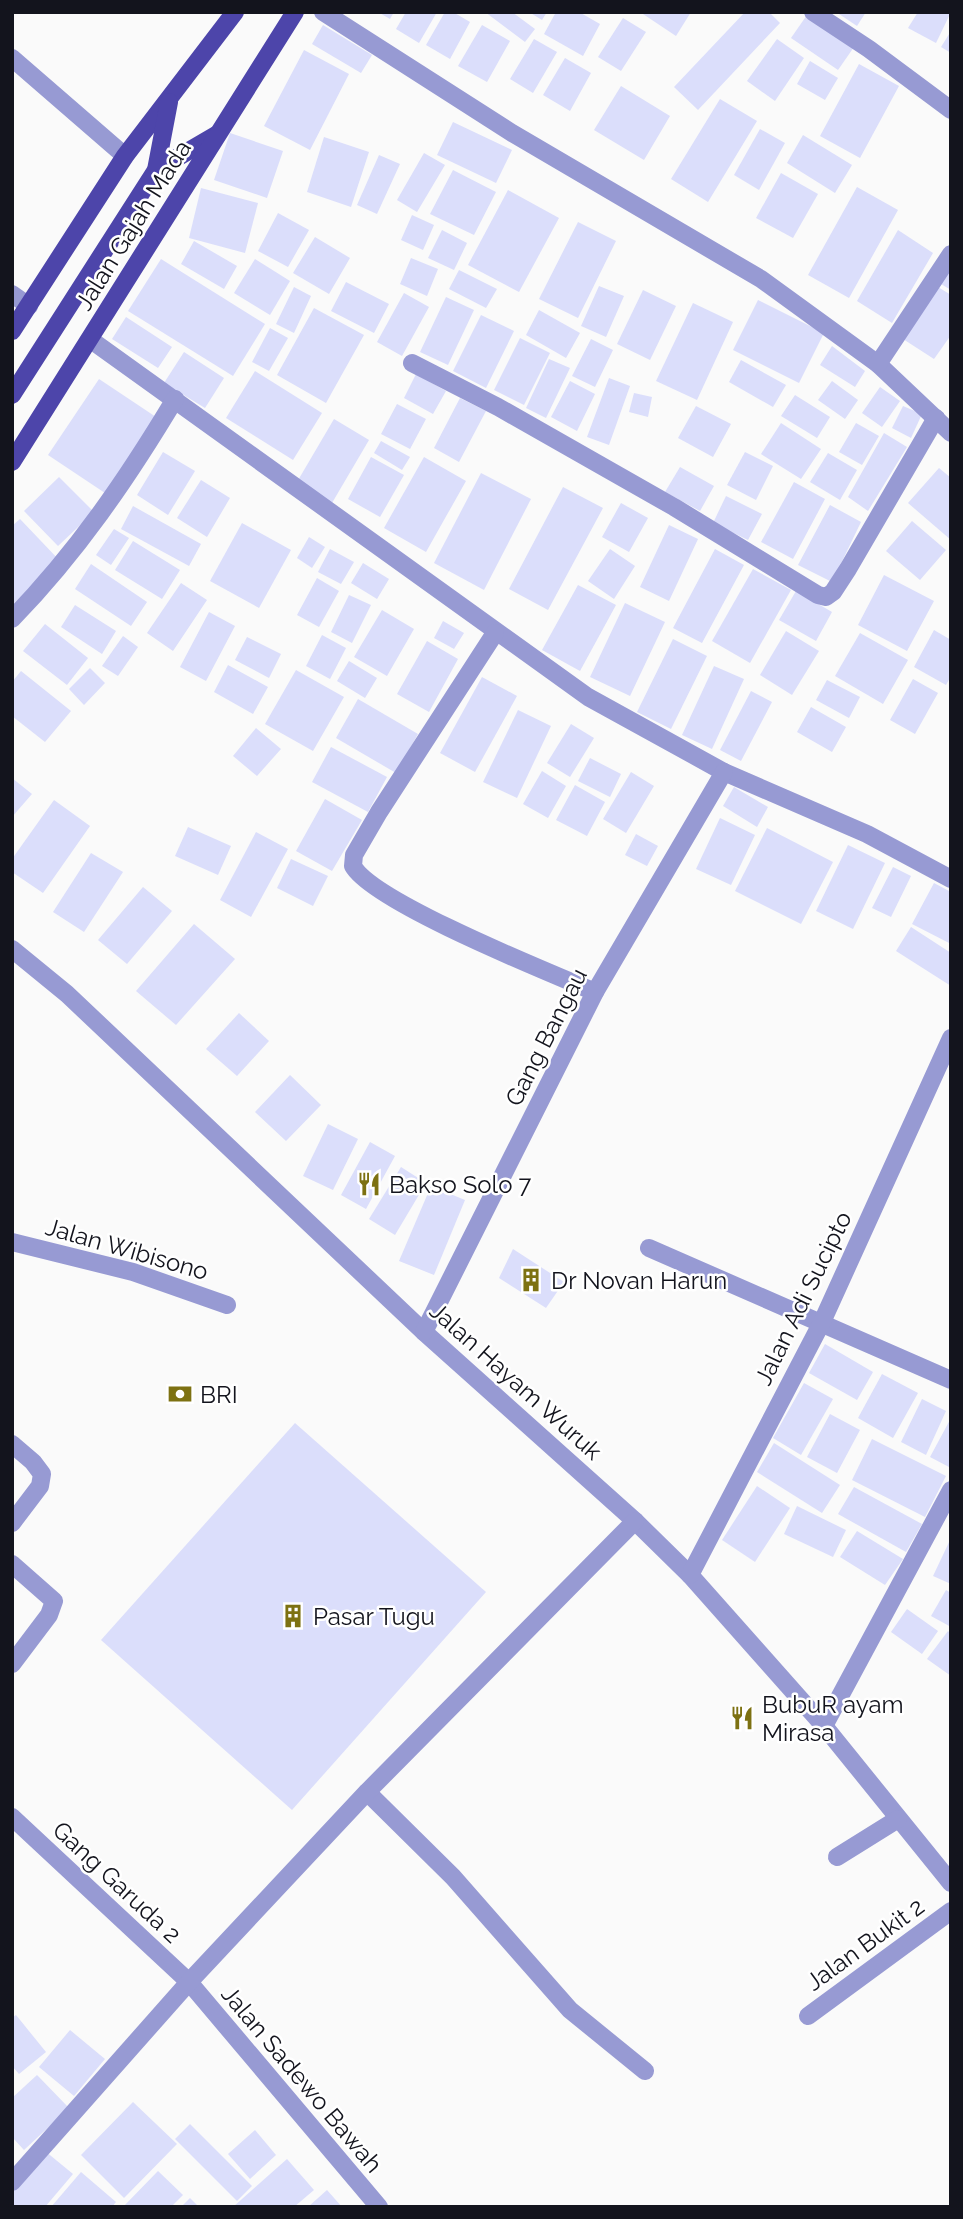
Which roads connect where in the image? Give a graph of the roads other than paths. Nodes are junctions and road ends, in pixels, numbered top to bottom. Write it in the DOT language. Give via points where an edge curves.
graph roads {
  1 [pos="234,12"];
  2 [pos="295,12"];
  3 [pos="323,12"];
  4 [pos="813,12"];
  5 [pos="12,58"];
  6 [pos="170,97"];
  7 [pos="951,110"];
  8 [pos="219,133"];
  9 [pos="125,156"];
  10 [pos="156,170"];
  11 [pos="951,254"];
  12 [pos="12,294"];
  13 [pos="29,306"];
  14 [pos="12,331"];
  15 [pos="91,340"];
  16 [pos="412,363"];
  17 [pos="878,364"];
  18 [pos="12,395"];
  19 [pos="175,399"];
  20 [pos="936,418"];
  21 [pos="951,433"];
  22 [pos="12,462"];
  23 [pos="12,619"];
  24 [pos="495,633"];
  25 [pos="724,772"];
  26 [pos="951,879"];
  27 [pos="12,949"];
  28 [pos="595,992"];
  29 [pos="951,1038"];
  30 [pos="12,1242"];
  31 [pos="649,1248"];
  32 [pos="227,1305"];
  33 [pos="822,1322"];
  34 [pos="424,1332"];
  35 [pos="951,1380"];
  36 [pos="12,1444"];
  37 [pos="951,1490"];
  38 [pos="635,1521"];
  39 [pos="12,1523"];
  40 [pos="12,1564"];
  41 [pos="690,1575"];
  42 [pos="12,1664"];
  43 [pos="824,1726"];
  44 [pos="367,1792"];
  45 [pos="12,1817"];
  46 [pos="898,1819"];
  47 [pos="837,1857"];
  48 [pos="951,1883"];
  49 [pos="951,1911"];
  50 [pos="189,1982"];
  51 [pos="808,2016"];
  52 [pos="645,2071"];
  53 [pos="12,2182"];
  54 [pos="379,2207"];
  1 -- 6 [label="main road, Jalan Gajah Mada"];
  2 -- 8 [label="main road, Jalan Gajah Mada"];
  3 -- 17 [label="street" via="512,133 761,279"];
  4 -- 7 [label="street"];
  5 -- 9 [label="street"];
  6 -- 9 [label="main road, Jalan Gajah Mada"];
  6 -- 10 [label="main road"];
  8 -- 10 [label="main road"];
  8 -- 15 [label="main road, Jalan Gajah Mada"];
  9 -- 13 [label="main road, Jalan Gajah Mada"];
  10 -- 18 [label="main road"];
  11 -- 17 [label="street"];
  12 -- 13 [label="street"];
  13 -- 14 [label="main road, Jalan Gajah Mada"];
  15 -- 19 [label="street"];
  15 -- 22 [label="main road, Jalan Gajah Mada"];
  16 -- 20 [label="street" via="498,407 826,597 848,569"];
  17 -- 20 [label="street"];
  19 -- 23 [label="street" via="127,480 49,581"];
  19 -- 24 [label="street"];
  20 -- 21 [label="street"];
  24 -- 25 [label="street" via="588,697"];
  24 -- 28 [label="street" via="379,811 354,855 353,866 367,884 445,925"];
  25 -- 26 [label="street" via="867,834"];
  25 -- 28 [label="street, Gang Bangau"];
  27 -- 34 [label="street, Jalan Hayam Wuruk" via="67,993"];
  28 -- 34 [label="street, Gang Bangau"];
  29 -- 33 [label="street, Jalan Adi Sucipto"];
  30 -- 32 [label="street, Jalan Wibisono" via="133,1272"];
  31 -- 33 [label="street"];
  33 -- 35 [label="street"];
  33 -- 41 [label="street, Jalan Adi Sucipto"];
  34 -- 38 [label="street, Jalan Hayam Wuruk"];
  36 -- 39 [label="street" via="42,1474 40,1486"];
  37 -- 43 [label="street"];
  38 -- 41 [label="street, Jalan Hayam Wuruk"];
  38 -- 44 [label="street"];
  40 -- 42 [label="street" via="54,1601 49,1615"];
  41 -- 43 [label="street, Jalan Hayam Wuruk"];
  43 -- 46 [label="street, Jalan Hayam Wuruk"];
  44 -- 50 [label="street"];
  44 -- 52 [label="street" via="453,1877 570,2010"];
  45 -- 50 [label="street, Gang Garuda 2"];
  46 -- 47 [label="street"];
  46 -- 48 [label="street, Jalan Hayam Wuruk"];
  49 -- 51 [label="street, Jalan Bukit 2"];
  50 -- 53 [label="street"];
  50 -- 54 [label="street, Jalan Sadewo Bawah"];
}
